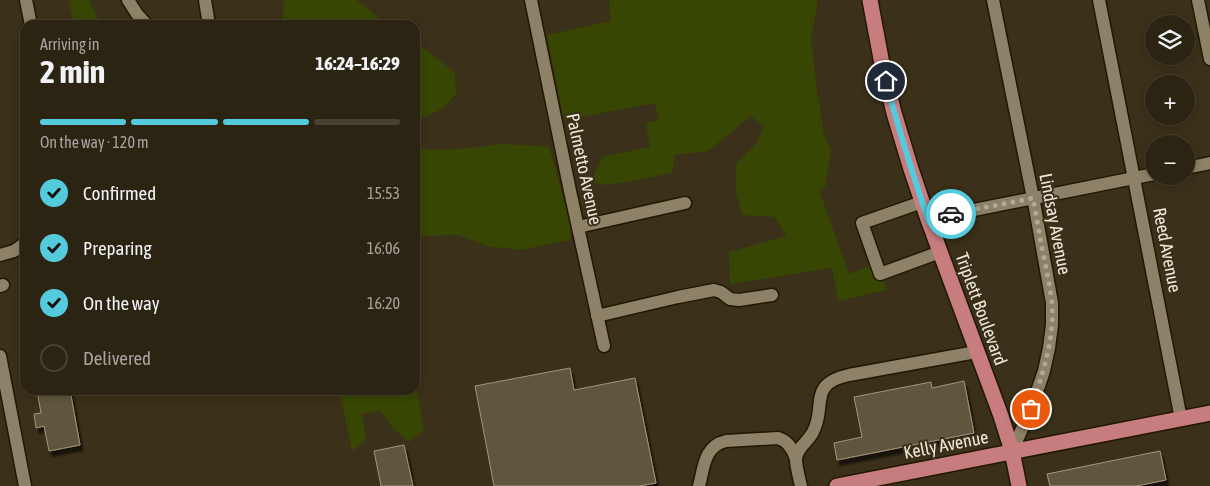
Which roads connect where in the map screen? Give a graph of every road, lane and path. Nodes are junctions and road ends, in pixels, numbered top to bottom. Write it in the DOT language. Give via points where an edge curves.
graph roads {
  1 [pos="26,0"];
  2 [pos="128,0"];
  3 [pos="205,0"];
  4 [pos="531,0"];
  5 [pos="870,0"];
  6 [pos="993,0"];
  7 [pos="1099,0"];
  8 [pos="1198,0"];
  9 [pos="30,20"];
  10 [pos="142,20"];
  11 [pos="208,20"];
  12 [pos="1210,59"];
  13 [pos="1210,163"];
  14 [pos="1195,166"];
  15 [pos="1145,176"];
  16 [pos="1135,178"];
  17 [pos="1033,198"];
  18 [pos="922,202"];
  19 [pos="685,203"];
  20 [pos="929,222"];
  21 [pos="578,227"];
  22 [pos="20,247"];
  23 [pos="940,252"];
  24 [pos="0,255"];
  25 [pos="772,295"];
  26 [pos="597,316"];
  27 [pos="604,346"];
  28 [pos="976,352"];
  29 [pos="0,356"];
  30 [pos="1210,413"];
  31 [pos="1181,418"];
  32 [pos="1012,451"];
  33 [pos="796,459"];
  34 [pos="872,483"];
  35 [pos="25,486"];
  36 [pos="699,486"];
  37 [pos="800,486"];
  38 [pos="837,486"];
  39 [pos="1019,486"];
  1 -- 9 [label="street"];
  2 -- 10 [label="street"];
  3 -- 11 [label="street"];
  4 -- 21 [label="street, Palmetto Avenue"];
  5 -- 18 [label="main road, Triplett Boulevard" via="894,113"];
  6 -- 17 [label="street, Lindsay Avenue"];
  7 -- 16 [label="street, Reed Avenue"];
  8 -- 12 [label="street"];
  13 -- 14 [label="street"];
  15 -- 16 [label="street"];
  16 -- 17 [label="street"];
  16 -- 31 [label="street, Reed Avenue"];
  17 -- 20 [label="street"];
  17 -- 32 [label="street, Lindsay Avenue" via="1052,303 1052,325 1044,371"];
  18 -- 20 [label="main road, Triplett Boulevard"];
  18 -- 23 [label="street" via="862,223 880,274"];
  19 -- 21 [label="street"];
  20 -- 23 [label="main road, Triplett Boulevard"];
  21 -- 26 [label="street, Palmetto Avenue"];
  22 -- 24 [label="street"];
  23 -- 28 [label="main road, Triplett Boulevard"];
  25 -- 26 [label="street" via="739,300 714,290"];
  26 -- 27 [label="street, Palmetto Avenue"];
  28 -- 32 [label="main road, Triplett Boulevard"];
  28 -- 33 [label="street" via="836,378 822,392 813,432 798,451"];
  29 -- 35 [label="street"];
  30 -- 31 [label="main road, Kelly Avenue"];
  31 -- 32 [label="main road, Kelly Avenue"];
  32 -- 34 [label="main road, Kelly Avenue"];
  32 -- 39 [label="main road, Triplett Boulevard"];
  33 -- 36 [label="street" via="790,446 782,439 726,441 709,452"];
  33 -- 37 [label="street"];
  34 -- 38 [label="main road, Kelly Avenue"];
}
